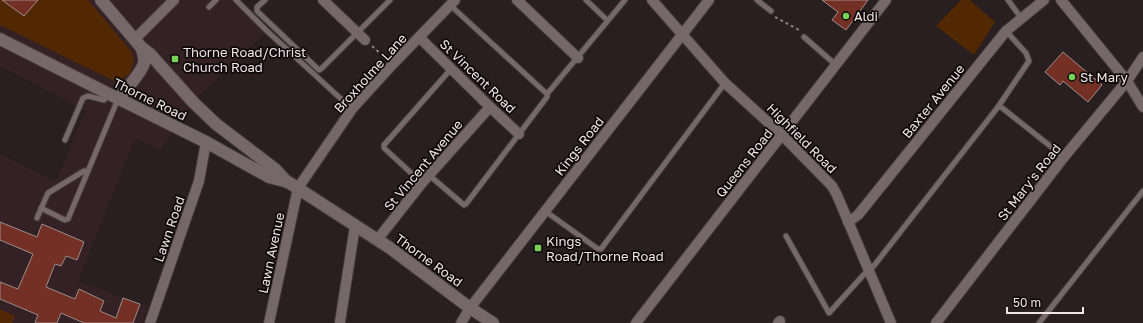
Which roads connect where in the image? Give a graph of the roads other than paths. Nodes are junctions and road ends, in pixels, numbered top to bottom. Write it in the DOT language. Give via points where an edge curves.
graph roads {
  1 [pos="101,0"];
  2 [pos="174,0"];
  3 [pos="216,0"];
  4 [pos="236,0"];
  5 [pos="265,0"];
  6 [pos="323,0"];
  7 [pos="390,0"];
  8 [pos="518,0"];
  9 [pos="586,0"];
  10 [pos="625,0"];
  11 [pos="652,0"];
  12 [pos="709,0"];
  13 [pos="757,0"];
  14 [pos="886,0"];
  15 [pos="1008,0"];
  16 [pos="1044,0"];
  17 [pos="1061,0"];
  18 [pos="452,2"];
  19 [pos="209,7"];
  20 [pos="771,11"];
  21 [pos="1021,18"];
  22 [pos="607,20"];
  23 [pos="1006,31"];
  24 [pos="682,35"];
  25 [pos="362,36"];
  26 [pos="419,37"];
  27 [pos="804,37"];
  28 [pos="0,39"];
  29 [pos="138,43"];
  30 [pos="1143,57"];
  31 [pos="578,58"];
  32 [pos="836,65"];
  33 [pos="451,69"];
  34 [pos="1127,81"];
  35 [pos="725,83"];
  36 [pos="547,94"];
  37 [pos="113,97"];
  38 [pos="490,107"];
  39 [pos="998,107"];
  40 [pos="1143,107"];
  41 [pos="352,109"];
  42 [pos="519,134"];
  43 [pos="782,135"];
  44 [pos="66,140"];
  45 [pos="206,142"];
  46 [pos="1064,157"];
  47 [pos="88,171"];
  48 [pos="426,179"];
  49 [pos="293,185"];
  50 [pos="1143,191"];
  51 [pos="41,208"];
  52 [pos="544,211"];
  53 [pos="37,218"];
  54 [pos="848,222"];
  55 [pos="355,226"];
  56 [pos="786,236"];
  57 [pos="377,240"];
  58 [pos="869,271"];
  59 [pos="470,308"];
  60 [pos="340,322"];
  61 [pos="150,323"];
  62 [pos="269,323"];
  63 [pos="461,323"];
  64 [pos="493,323"];
  65 [pos="636,323"];
  66 [pos="891,323"];
  67 [pos="936,323"];
  68 [pos="1039,323"];
  1 -- 29 [label="street, Thorne Road"];
  2 -- 29 [label="street"];
  3 -- 19 [label="lane"];
  4 -- 41 [label="lane" via="266,31"];
  5 -- 25 [label="lane" via="257,10 319,70"];
  6 -- 25 [label="street"];
  7 -- 25 [label="lane"];
  8 -- 31 [label="street"];
  9 -- 22 [label="lane"];
  10 -- 22 [label="lane"];
  11 -- 24 [label="street, Highfield Road"];
  12 -- 24 [label="street, Kings Road"];
  13 -- 20 [label="lane"];
  14 -- 32 [label="street, Queens Road"];
  15 -- 21 [label="lane"];
  16 -- 21 [label="street, Baxter Avenue"];
  17 -- 34 [label="street"];
  18 -- 26 [label="street, Broxholme Lane"];
  18 -- 36 [label="lane"];
  21 -- 23 [label="street, Baxter Avenue"];
  22 -- 31 [label="lane"];
  23 -- 39 [label="lane" via="1026,53 1029,61"];
  23 -- 54 [label="street, Baxter Avenue" via="858,215"];
  24 -- 35 [label="street, Highfield Road"];
  24 -- 52 [label="street, Kings Road"];
  26 -- 33 [label="street, St Vincent Road"];
  26 -- 41 [label="street, Broxholme Lane"];
  27 -- 32 [label="lane"];
  28 -- 37 [label="street, Thorne Road"];
  29 -- 37 [label="street" via="144,62"];
  29 -- 49 [label="street, Thorne Road" via="216,124"];
  30 -- 34 [label="street, St Mary's Road"];
  31 -- 36 [label="lane"];
  32 -- 43 [label="street, Queens Road"];
  33 -- 38 [label="street, St Vincent Road"];
  33 -- 48 [label="lane" via="384,145 384,148"];
  34 -- 40 [label="street"];
  34 -- 46 [label="street, St Mary's Road"];
  35 -- 43 [label="street, Highfield Road"];
  35 -- 52 [label="lane" via="601,249"];
  36 -- 42 [label="lane"];
  37 -- 44 [label="lane" via="104,100 88,96 83,98"];
  37 -- 45 [label="street, Thorne Road"];
  37 -- 47 [label="lane"];
  38 -- 42 [label="street, St Vincent Road"];
  38 -- 48 [label="street, St Vincent Avenue"];
  39 -- 46 [label="lane"];
  39 -- 58 [label="lane"];
  41 -- 49 [label="street, Broxholme Lane"];
  42 -- 48 [label="lane" via="464,205"];
  43 -- 54 [label="street, Highfield Road" via="832,186"];
  43 -- 65 [label="street, Queens Road"];
  45 -- 49 [label="street, Thorne Road" via="268,176"];
  45 -- 61 [label="street, Lawn Road" via="199,181"];
  46 -- 67 [label="street, St Mary's Road"];
  47 -- 51 [label="lane" via="48,193"];
  47 -- 51 [label="lane" via="68,219 65,220"];
  48 -- 57 [label="street, St Vincent Avenue"];
  49 -- 55 [label="street, Thorne Road"];
  49 -- 62 [label="street, Lawn Avenue"];
  50 -- 68 [label="lane"];
  51 -- 53 [label="lane"];
  52 -- 59 [label="street, Kings Road"];
  54 -- 58 [label="street, Highfield Road"];
  55 -- 57 [label="street, Thorne Road"];
  55 -- 60 [label="street"];
  56 -- 58 [label="lane" via="829,313"];
  57 -- 59 [label="street, Thorne Road"];
  58 -- 66 [label="street, Highfield Road"];
  59 -- 63 [label="street, Kings Road"];
  59 -- 64 [label="street, Thorne Road"];
}
